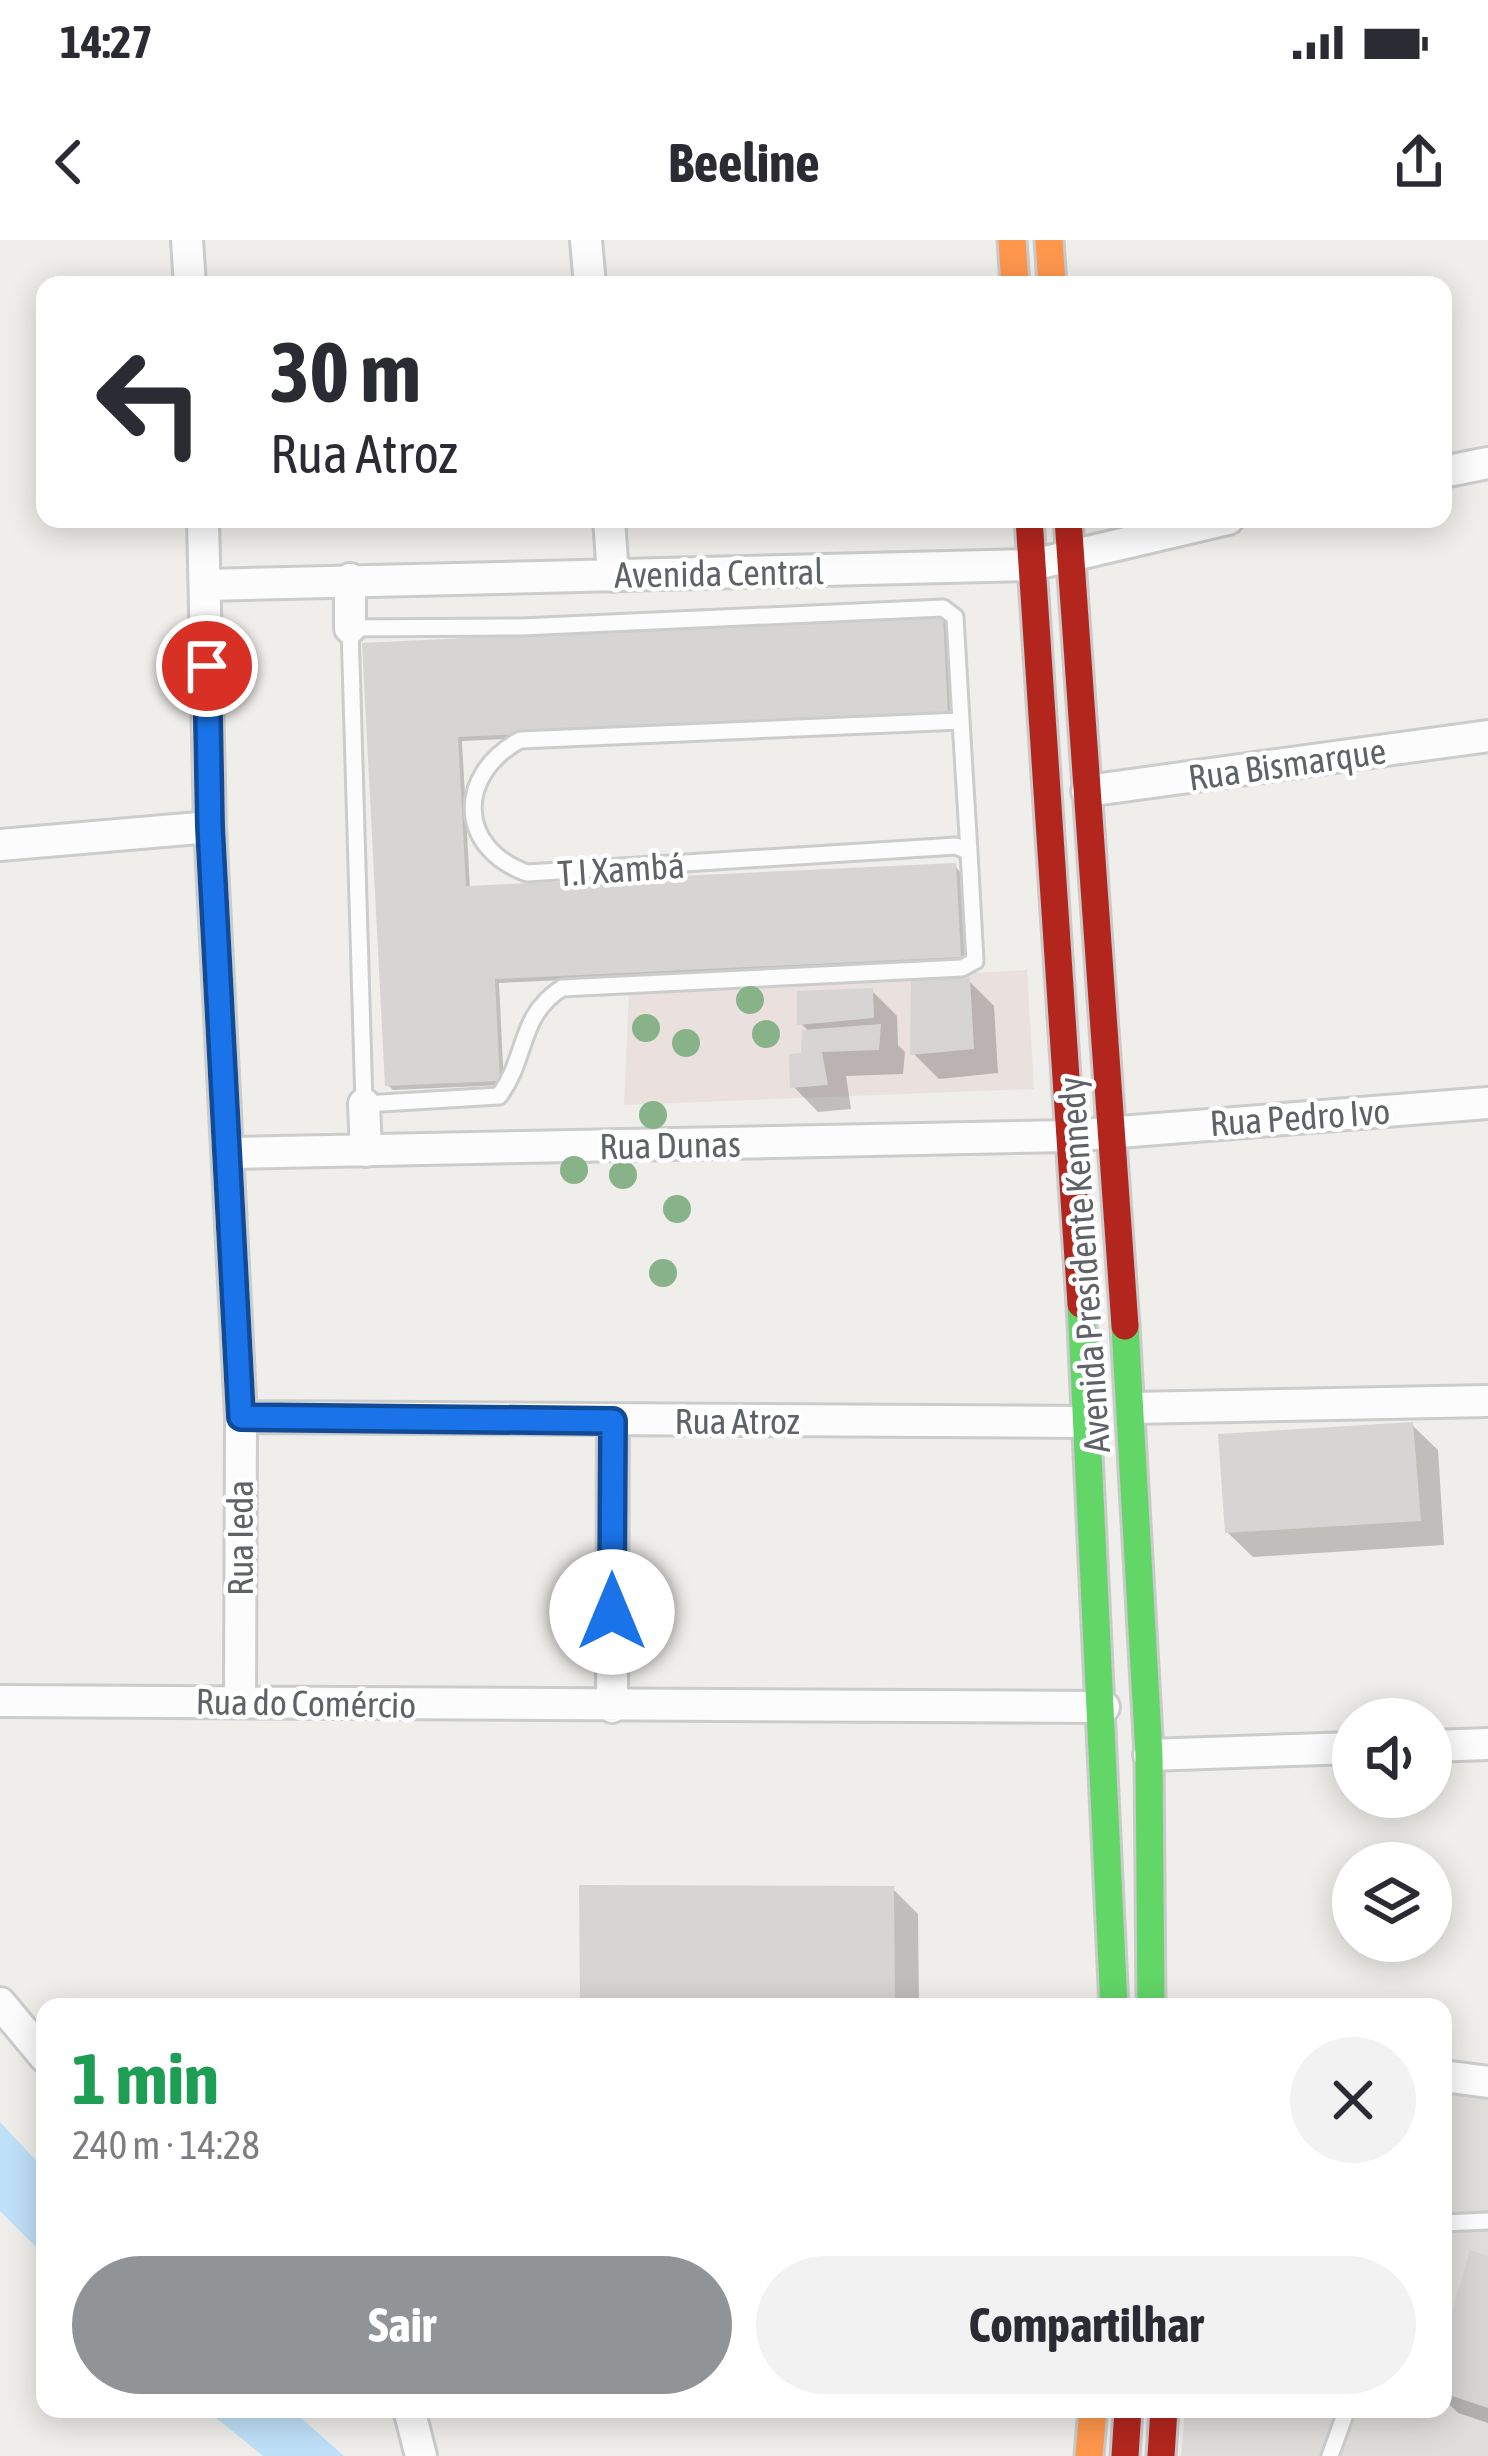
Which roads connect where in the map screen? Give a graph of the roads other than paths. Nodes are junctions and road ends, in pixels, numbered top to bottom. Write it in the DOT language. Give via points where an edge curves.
graph roads {
  1 [pos="187,240"];
  2 [pos="586,240"];
  3 [pos="1012,240"];
  4 [pos="1049,240"];
  5 [pos="189,276"];
  6 [pos="589,276"];
  7 [pos="1014,276"];
  8 [pos="1051,276"];
  9 [pos="1488,463"];
  10 [pos="1452,470"];
  11 [pos="203,528"];
  12 [pos="610,528"];
  13 [pos="1030,528"];
  14 [pos="1069,528"];
  15 [pos="1186,528"];
  16 [pos="1071,553"];
  17 [pos="1032,565"];
  18 [pos="614,576"];
  19 [pos="350,579"];
  20 [pos="206,585"];
  21 [pos="350,628"];
  22 [pos="961,721"];
  23 [pos="1488,736"];
  24 [pos="1087,791"];
  25 [pos="210,827"];
  26 [pos="0,845"];
  27 [pos="969,853"];
  28 [pos="1488,1103"];
  29 [pos="364,1104"];
  30 [pos="1112,1130"];
  31 [pos="1068,1136"];
  32 [pos="366,1151"];
  33 [pos="228,1153"];
  34 [pos="1488,1401"];
  35 [pos="1131,1408"];
  36 [pos="241,1417"];
  37 [pos="613,1421"];
  38 [pos="1089,1422"];
  39 [pos="240,1700"];
  40 [pos="0,1701"];
  41 [pos="612,1707"];
  42 [pos="1104,1707"];
  43 [pos="1488,1744"];
  44 [pos="1452,1745"];
  45 [pos="1332,1749"];
  46 [pos="1149,1755"];
  47 [pos="1114,1998"];
  48 [pos="1151,1998"];
  49 [pos="0,2003"];
  50 [pos="36,2046"];
  51 [pos="1452,2077"];
  52 [pos="1488,2082"];
  53 [pos="1488,2221"];
  54 [pos="1452,2222"];
  55 [pos="411,2418"];
  56 [pos="1092,2418"];
  57 [pos="1127,2418"];
  58 [pos="1163,2418"];
  59 [pos="1344,2418"];
  60 [pos="421,2456"];
  61 [pos="1089,2456"];
  62 [pos="1124,2456"];
  63 [pos="1161,2456"];
  64 [pos="1330,2456"];
  1 -- 5 [label="street"];
  2 -- 6 [label="street"];
  3 -- 7 [label="main road"];
  4 -- 8 [label="main road"];
  9 -- 10 [label="street"];
  11 -- 20 [label="street, Rua Ieda"];
  12 -- 18 [label="street"];
  13 -- 17 [label="main road, Avenida Presidente Kennedy"];
  14 -- 16 [label="main road, Avenida Presidente Kennedy"];
  15 -- 16 [label="street, Avenida Central"];
  16 -- 17 [label="street, Avenida Central"];
  16 -- 24 [label="main road, Avenida Presidente Kennedy"];
  17 -- 18 [label="street, Avenida Central"];
  17 -- 31 [label="main road, Avenida Presidente Kennedy"];
  18 -- 19 [label="street, Avenida Central"];
  19 -- 20 [label="street, Avenida Central"];
  19 -- 21 [label="street"];
  20 -- 25 [label="street, Rua Ieda"];
  21 -- 22 [label="lane" via="943,608 955,617"];
  21 -- 29 [label="lane"];
  22 -- 27 [label="lane"];
  22 -- 27 [label="lane, T.I Xambá" via="520,740 484,767 473,810 490,851 527,873 956,846"];
  23 -- 24 [label="street, Rua Bismarque"];
  24 -- 30 [label="main road, Avenida Presidente Kennedy"];
  25 -- 26 [label="street"];
  25 -- 33 [label="street, Rua Ieda"];
  27 -- 29 [label="lane" via="975,961 962,968 562,988 530,1020 514,1076 499,1096"];
  28 -- 30 [label="street, Rua Pedro Ivo"];
  29 -- 32 [label="street"];
  30 -- 31 [label="street, Rua Dunas"];
  30 -- 35 [label="main road, Avenida Presidente Kennedy"];
  31 -- 32 [label="street, Rua Dunas"];
  31 -- 38 [label="main road, Avenida Presidente Kennedy"];
  32 -- 33 [label="street, Rua Dunas"];
  33 -- 36 [label="street, Rua Ieda"];
  34 -- 35 [label="street"];
  35 -- 46 [label="main road, Avenida Presidente Kennedy"];
  36 -- 37 [label="street, Rua Atroz"];
  36 -- 39 [label="street, Rua Ieda"];
  37 -- 38 [label="street, Rua Atroz"];
  37 -- 41 [label="street"];
  38 -- 42 [label="main road, Avenida Presidente Kennedy"];
  39 -- 40 [label="street, Rua do Comércio"];
  39 -- 41 [label="street, Rua do Comércio"];
  41 -- 42 [label="street, Rua do Comércio"];
  42 -- 47 [label="main road, Avenida Presidente Kennedy"];
  43 -- 44 [label="street"];
  45 -- 46 [label="street"];
  46 -- 48 [label="main road, Avenida Presidente Kennedy"];
  49 -- 50 [label="street"];
  51 -- 52 [label="street"];
  53 -- 54 [label="lane"];
  55 -- 60 [label="street"];
  56 -- 61 [label="main road"];
  57 -- 62 [label="main road"];
  58 -- 63 [label="main road"];
  59 -- 64 [label="lane"];
}
